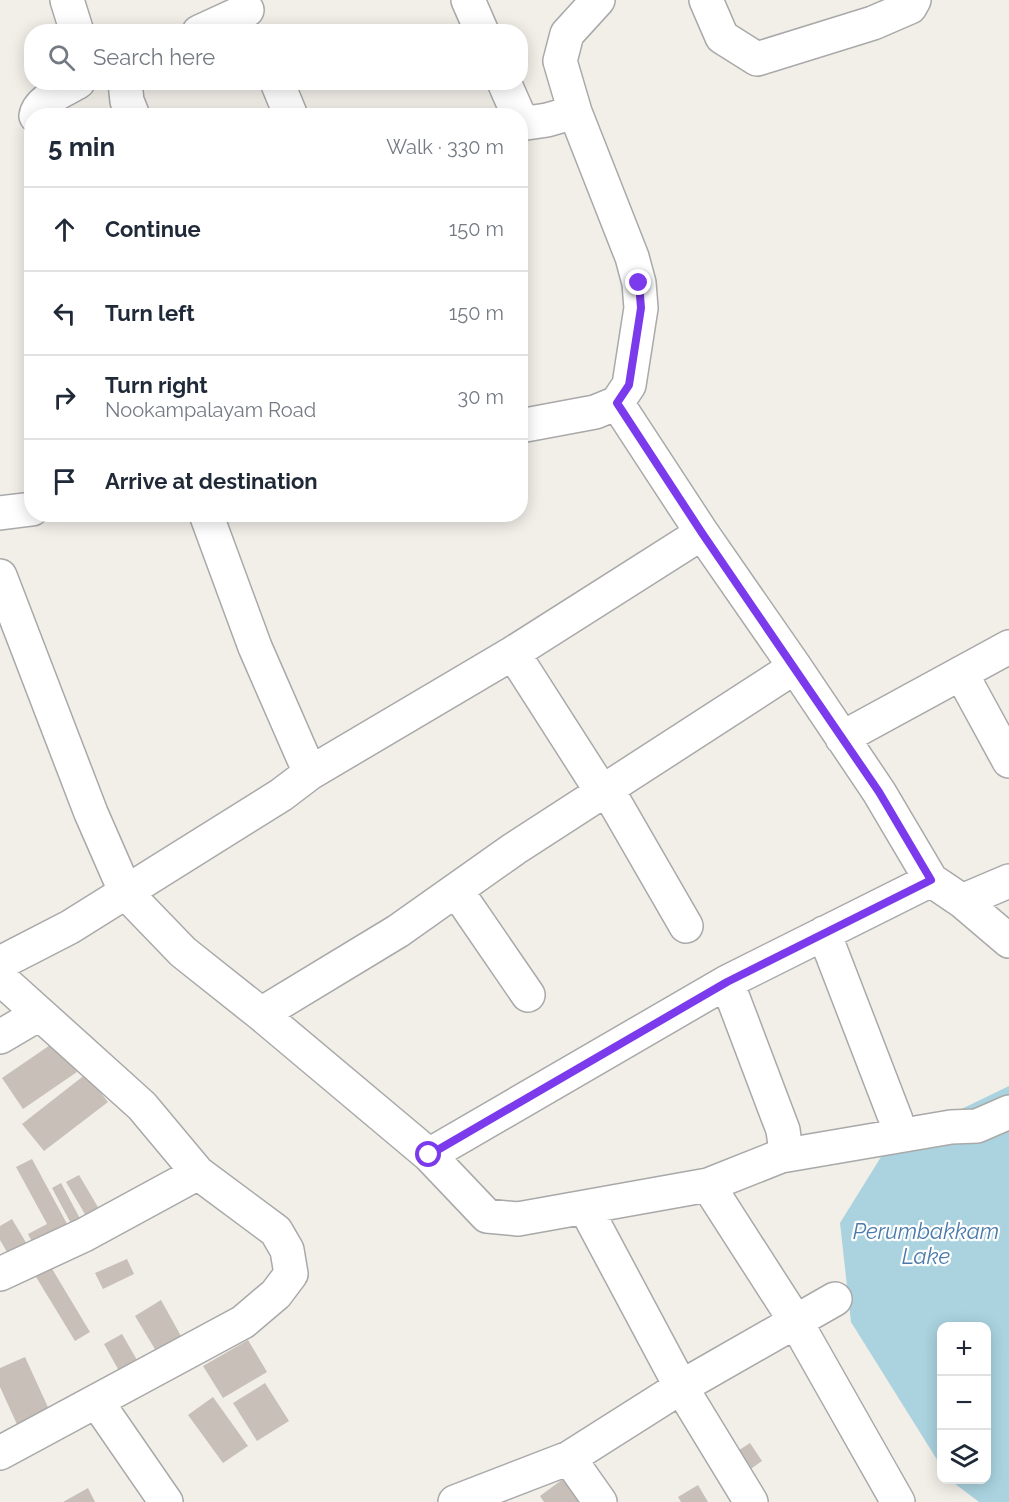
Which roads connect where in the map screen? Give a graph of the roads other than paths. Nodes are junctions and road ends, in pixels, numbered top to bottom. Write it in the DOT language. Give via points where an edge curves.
graph roads {
  1 [pos="67,0"];
  2 [pos="468,0"];
  3 [pos="598,0"];
  4 [pos="706,0"];
  5 [pos="914,0"];
  6 [pos="250,14"];
  7 [pos="74,24"];
  8 [pos="222,24"];
  9 [pos="478,24"];
  10 [pos="65,90"];
  11 [pos="126,90"];
  12 [pos="280,90"];
  13 [pos="507,90"];
  14 [pos="38,108"];
  15 [pos="130,108"];
  16 [pos="288,108"];
  17 [pos="515,108"];
  18 [pos="575,112"];
  19 [pos="528,120"];
  20 [pos="617,403"];
  21 [pos="528,425"];
  22 [pos="24,511"];
  23 [pos="0,513"];
  24 [pos="209,522"];
  25 [pos="702,533"];
  26 [pos="0,576"];
  27 [pos="1009,647"];
  28 [pos="513,654"];
  29 [pos="795,668"];
  30 [pos="961,673"];
  31 [pos="842,738"];
  32 [pos="1009,761"];
  33 [pos="310,774"];
  34 [pos="604,791"];
  35 [pos="931,880"];
  36 [pos="1009,881"];
  37 [pos="456,890"];
  38 [pos="126,893"];
  39 [pos="962,901"];
  40 [pos="686,926"];
  41 [pos="824,933"];
  42 [pos="1009,941"];
  43 [pos="0,963"];
  44 [pos="0,978"];
  45 [pos="727,982"];
  46 [pos="528,995"];
  47 [pos="39,1014"];
  48 [pos="261,1014"];
  49 [pos="0,1037"];
  50 [pos="1009,1112"];
  51 [pos="896,1120"];
  52 [pos="429,1155"];
  53 [pos="782,1156"];
  54 [pos="198,1173"];
  55 [pos="708,1185"];
  56 [pos="585,1207"];
  57 [pos="0,1274"];
  58 [pos="835,1299"];
  59 [pos="796,1322"];
  60 [pos="681,1387"];
  61 [pos="97,1402"];
  62 [pos="0,1453"];
  63 [pos="569,1458"];
  64 [pos="166,1502"];
  65 [pos="457,1502"];
  66 [pos="600,1502"];
  67 [pos="751,1502"];
  68 [pos="898,1502"];
  1 -- 7 [label="street"];
  2 -- 9 [label="street"];
  3 -- 18 [label="street" via="567,34 560,61"];
  4 -- 5 [label="street" via="722,37 757,59 873,23 910,7"];
  6 -- 8 [label="street"];
  10 -- 14 [label="street"];
  11 -- 15 [label="street"];
  12 -- 16 [label="street"];
  13 -- 17 [label="street"];
  18 -- 19 [label="street" via="547,120"];
  18 -- 20 [label="street" via="633,257 639,283 641,308 629,385"];
  20 -- 21 [label="street" via="595,412"];
  20 -- 25 [label="street"];
  22 -- 23 [label="street"];
  24 -- 33 [label="street" via="255,647"];
  25 -- 28 [label="street"];
  25 -- 29 [label="street"];
  26 -- 38 [label="street"];
  27 -- 30 [label="street"];
  28 -- 33 [label="street"];
  28 -- 34 [label="street"];
  29 -- 31 [label="street"];
  29 -- 34 [label="street"];
  30 -- 31 [label="street"];
  30 -- 32 [label="street"];
  31 -- 35 [label="street"];
  33 -- 38 [label="street"];
  34 -- 37 [label="street"];
  34 -- 40 [label="street"];
  35 -- 39 [label="street"];
  35 -- 41 [label="street"];
  36 -- 39 [label="street"];
  37 -- 46 [label="street"];
  37 -- 48 [label="street" via="398,931"];
  38 -- 43 [label="street"];
  38 -- 48 [label="street" via="183,952"];
  39 -- 42 [label="street"];
  41 -- 45 [label="street"];
  41 -- 51 [label="street"];
  44 -- 47 [label="street"];
  45 -- 52 [label="street"];
  45 -- 53 [label="street" via="783,1130"];
  47 -- 49 [label="street"];
  47 -- 54 [label="street" via="142,1106"];
  48 -- 52 [label="street"];
  50 -- 53 [label="street" via="977,1126"];
  52 -- 56 [label="street" via="488,1216 518,1219"];
  53 -- 55 [label="street"];
  54 -- 57 [label="street"];
  54 -- 61 [label="street" via="276,1232 287,1250 291,1274 276,1294 243,1322"];
  55 -- 56 [label="street"];
  55 -- 59 [label="street"];
  56 -- 60 [label="street"];
  58 -- 59 [label="street"];
  59 -- 60 [label="street"];
  59 -- 68 [label="street"];
  60 -- 63 [label="street"];
  60 -- 67 [label="street"];
  61 -- 62 [label="street"];
  61 -- 64 [label="street"];
  63 -- 65 [label="street"];
  63 -- 66 [label="street"];
}
